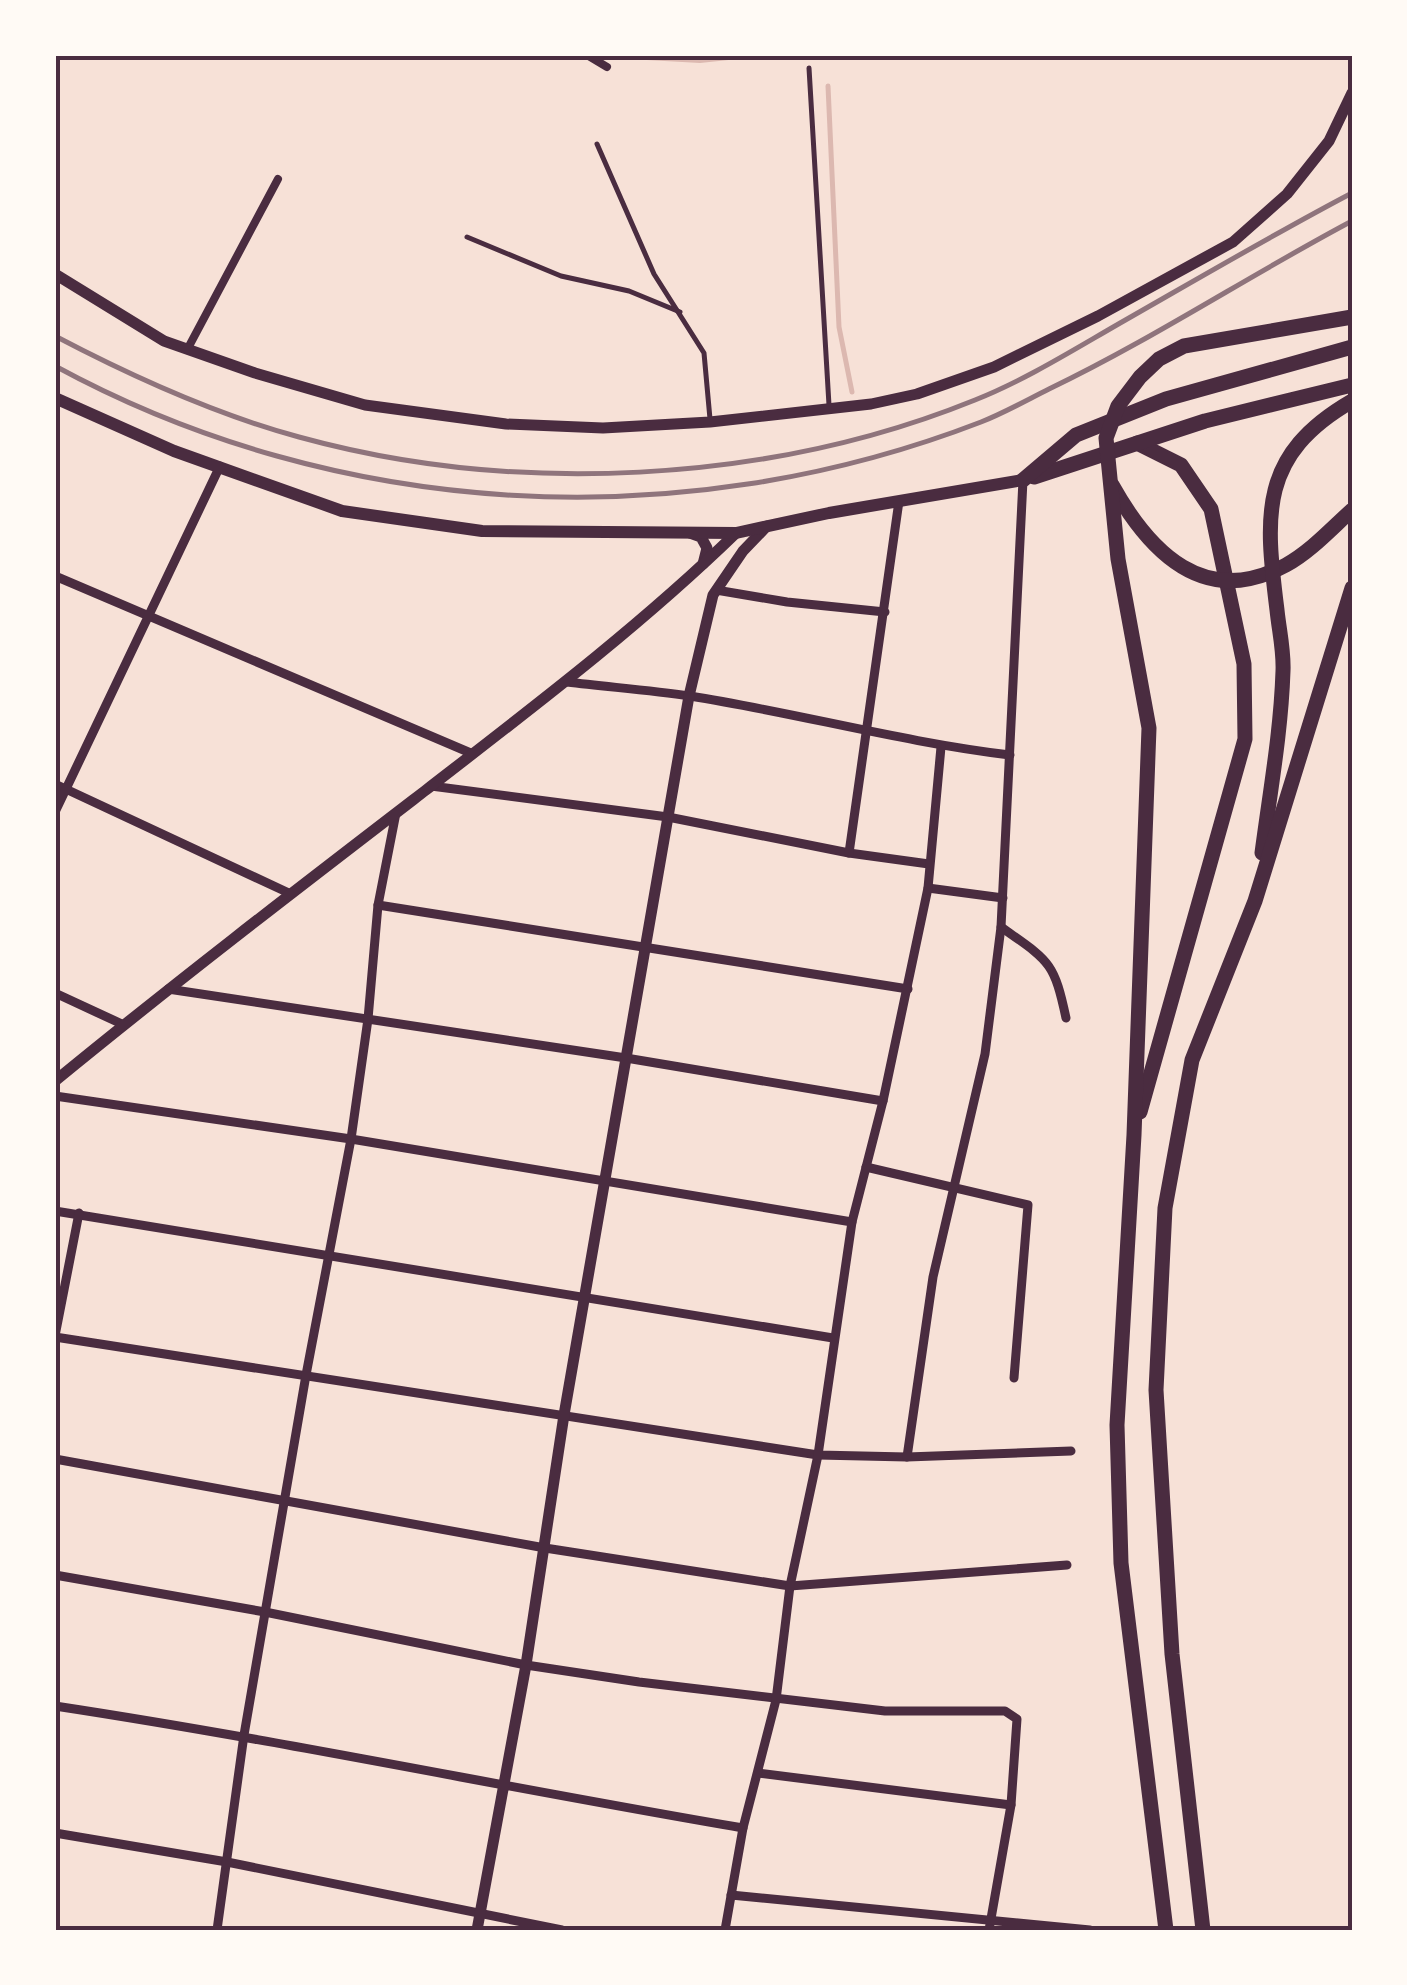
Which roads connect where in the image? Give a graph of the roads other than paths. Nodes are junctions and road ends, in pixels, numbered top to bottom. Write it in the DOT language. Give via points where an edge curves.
graph roads {
  1 [pos="587,55"];
  2 [pos="607,67"];
  3 [pos="809,68"];
  4 [pos="1352,93"];
  5 [pos="1338,123"];
  6 [pos="1352,126"];
  7 [pos="597,144"];
  8 [pos="278,179"];
  9 [pos="467,238"];
  10 [pos="55,274"];
  11 [pos="680,312"];
  12 [pos="1352,317"];
  13 [pos="1352,347"];
  14 [pos="187,350"];
  15 [pos="1352,385"];
  16 [pos="55,398"];
  17 [pos="1352,401"];
  18 [pos="830,408"];
  19 [pos="710,422"];
  20 [pos="1137,443"];
  21 [pos="220,466"];
  22 [pos="1108,478"];
  23 [pos="1023,480"];
  24 [pos="900,501"];
  25 [pos="1352,510"];
  26 [pos="767,526"];
  27 [pos="690,533"];
  28 [pos="736,533"];
  29 [pos="702,566"];
  30 [pos="55,576"];
  31 [pos="1352,588"];
  32 [pos="716,590"];
  33 [pos="885,612"];
  34 [pos="148,615"];
  35 [pos="567,682"];
  36 [pos="689,696"];
  37 [pos="867,729"];
  38 [pos="942,747"];
  39 [pos="473,754"];
  40 [pos="1010,755"];
  41 [pos="431,786"];
  42 [pos="60,787"];
  43 [pos="55,812"];
  44 [pos="396,814"];
  45 [pos="668,817"];
  46 [pos="849,853"];
  47 [pos="929,864"];
  48 [pos="928,888"];
  49 [pos="292,894"];
  50 [pos="1003,898"];
  51 [pos="1255,901"];
  52 [pos="378,905"];
  53 [pos="1001,928"];
  54 [pos="645,948"];
  55 [pos="168,989"];
  56 [pos="908,990"];
  57 [pos="55,992"];
  58 [pos="1066,1018"];
  59 [pos="368,1019"];
  60 [pos="124,1025"];
  61 [pos="626,1058"];
  62 [pos="55,1081"];
  63 [pos="55,1096"];
  64 [pos="884,1101"];
  65 [pos="1134,1135"];
  66 [pos="351,1139"];
  67 [pos="866,1168"];
  68 [pos="604,1180"];
  69 [pos="954,1187"];
  70 [pos="55,1211"];
  71 [pos="78,1213"];
  72 [pos="852,1222"];
  73 [pos="330,1258"];
  74 [pos="584,1298"];
  75 [pos="55,1336"];
  76 [pos="833,1338"];
  77 [pos="306,1375"];
  78 [pos="1014,1378"];
  79 [pos="564,1415"];
  80 [pos="1071,1451"];
  81 [pos="818,1455"];
  82 [pos="906,1457"];
  83 [pos="55,1459"];
  84 [pos="284,1498"];
  85 [pos="545,1548"];
  86 [pos="1067,1566"];
  87 [pos="55,1576"];
  88 [pos="790,1586"];
  89 [pos="265,1612"];
  90 [pos="526,1664"];
  91 [pos="776,1700"];
  92 [pos="55,1706"];
  93 [pos="244,1735"];
  94 [pos="758,1774"];
  95 [pos="503,1788"];
  96 [pos="1011,1805"];
  97 [pos="742,1828"];
  98 [pos="55,1833"];
  99 [pos="228,1862"];
  100 [pos="731,1895"];
  101 [pos="480,1915"];
  102 [pos="990,1926"];
  103 [pos="217,1930"];
  104 [pos="477,1930"];
  105 [pos="562,1930"];
  106 [pos="725,1930"];
  107 [pos="1090,1930"];
  108 [pos="1166,1930"];
  109 [pos="1203,1930"];
  1 -- 2 [label="street"];
  3 -- 18 [label="lane"];
  4 -- 5 [label="street"];
  5 -- 6 [label="lane"];
  5 -- 18 [label="street" via="1288,194 1234,242 994,367 917,394"];
  7 -- 11 [label="lane" via="654,274"];
  8 -- 14 [label="street"];
  9 -- 11 [label="lane" via="561,276 629,291"];
  10 -- 14 [label="street"];
  11 -- 19 [label="lane" via="704,353"];
  12 -- 22 [label="main road" via="1184,346 1159,359 1118,406 1106,438"];
  13 -- 23 [label="main road" via="1166,399 1076,435"];
  14 -- 19 [label="street" via="365,405 441,417 603,428"];
  15 -- 20 [label="main road"];
  16 -- 21 [label="main road"];
  17 -- 51 [label="main road" via="1293,448 1271,492 1272,573 1284,666"];
  18 -- 19 [label="street"];
  20 -- 23 [label="main road"];
  20 -- 65 [label="main road" via="1181,466 1211,508 1244,664 1245,738"];
  21 -- 27 [label="main road" via="365,516 482,531"];
  21 -- 34 [label="street"];
  22 -- 25 [label="main road" via="1152,545 1190,574 1240,582 1286,565"];
  22 -- 65 [label="main road" via="1149,728"];
  23 -- 24 [label="main road"];
  23 -- 40 [label="street"];
  24 -- 26 [label="main road"];
  24 -- 33 [label="street"];
  26 -- 28 [label="main road"];
  26 -- 32 [label="street"];
  27 -- 28 [label="main road"];
  27 -- 29 [label="street" via="707,548"];
  28 -- 29 [label="street"];
  29 -- 35 [label="street"];
  30 -- 34 [label="street"];
  31 -- 51 [label="main road"];
  32 -- 33 [label="street"];
  32 -- 36 [label="street"];
  33 -- 37 [label="street"];
  34 -- 39 [label="street"];
  34 -- 42 [label="street"];
  35 -- 36 [label="street"];
  35 -- 39 [label="street"];
  36 -- 37 [label="street"];
  36 -- 45 [label="street"];
  37 -- 38 [label="street"];
  37 -- 46 [label="street"];
  38 -- 40 [label="street"];
  38 -- 47 [label="street"];
  39 -- 41 [label="street"];
  40 -- 50 [label="street"];
  41 -- 44 [label="street"];
  41 -- 45 [label="street"];
  42 -- 43 [label="street"];
  42 -- 49 [label="street"];
  44 -- 49 [label="street"];
  44 -- 52 [label="street"];
  45 -- 46 [label="street"];
  45 -- 54 [label="street"];
  46 -- 47 [label="street"];
  47 -- 48 [label="street"];
  48 -- 50 [label="street"];
  48 -- 56 [label="street"];
  49 -- 55 [label="street"];
  50 -- 53 [label="street"];
  51 -- 109 [label="main road" via="1192,1060 1164,1208 1158,1409 1172,1654"];
  52 -- 54 [label="street"];
  52 -- 59 [label="street"];
  53 -- 58 [label="street" via="1057,976"];
  53 -- 69 [label="street" via="984,1054"];
  54 -- 56 [label="street"];
  54 -- 61 [label="street"];
  55 -- 59 [label="street"];
  55 -- 60 [label="street"];
  56 -- 64 [label="street"];
  57 -- 60 [label="street"];
  59 -- 61 [label="street"];
  59 -- 66 [label="street"];
  60 -- 62 [label="street"];
  61 -- 64 [label="street"];
  61 -- 68 [label="street"];
  63 -- 66 [label="street"];
  64 -- 67 [label="street"];
  65 -- 108 [label="main road" via="1117,1425 1121,1562"];
  66 -- 68 [label="street"];
  66 -- 73 [label="street"];
  67 -- 69 [label="street"];
  67 -- 72 [label="street"];
  68 -- 72 [label="street"];
  68 -- 74 [label="street"];
  69 -- 78 [label="street" via="1028,1205"];
  69 -- 82 [label="street"];
  70 -- 71 [label="street"];
  71 -- 73 [label="street"];
  71 -- 75 [label="street"];
  72 -- 76 [label="street"];
  73 -- 74 [label="street"];
  73 -- 77 [label="street"];
  74 -- 76 [label="street"];
  74 -- 79 [label="street"];
  75 -- 77 [label="street"];
  76 -- 81 [label="street"];
  77 -- 79 [label="street"];
  77 -- 84 [label="street"];
  79 -- 81 [label="street"];
  79 -- 85 [label="street"];
  80 -- 82 [label="street"];
  81 -- 82 [label="street"];
  81 -- 88 [label="street"];
  83 -- 84 [label="street"];
  84 -- 85 [label="street"];
  84 -- 89 [label="street"];
  85 -- 88 [label="street"];
  85 -- 90 [label="street"];
  86 -- 88 [label="street"];
  87 -- 89 [label="street"];
  88 -- 91 [label="street"];
  89 -- 90 [label="street"];
  89 -- 93 [label="street"];
  90 -- 91 [label="street"];
  90 -- 95 [label="street"];
  91 -- 94 [label="street"];
  91 -- 96 [label="street" via="885,1711 1005,1711 1017,1719"];
  92 -- 93 [label="street"];
  93 -- 95 [label="street"];
  93 -- 99 [label="street"];
  94 -- 96 [label="street"];
  94 -- 97 [label="street"];
  95 -- 97 [label="street"];
  95 -- 101 [label="street"];
  96 -- 102 [label="street"];
  97 -- 100 [label="street"];
  98 -- 99 [label="street"];
  99 -- 101 [label="street"];
  99 -- 103 [label="street"];
  100 -- 102 [label="street"];
  100 -- 106 [label="street"];
  101 -- 104 [label="street"];
  101 -- 105 [label="street"];
  102 -- 107 [label="street"];
}
